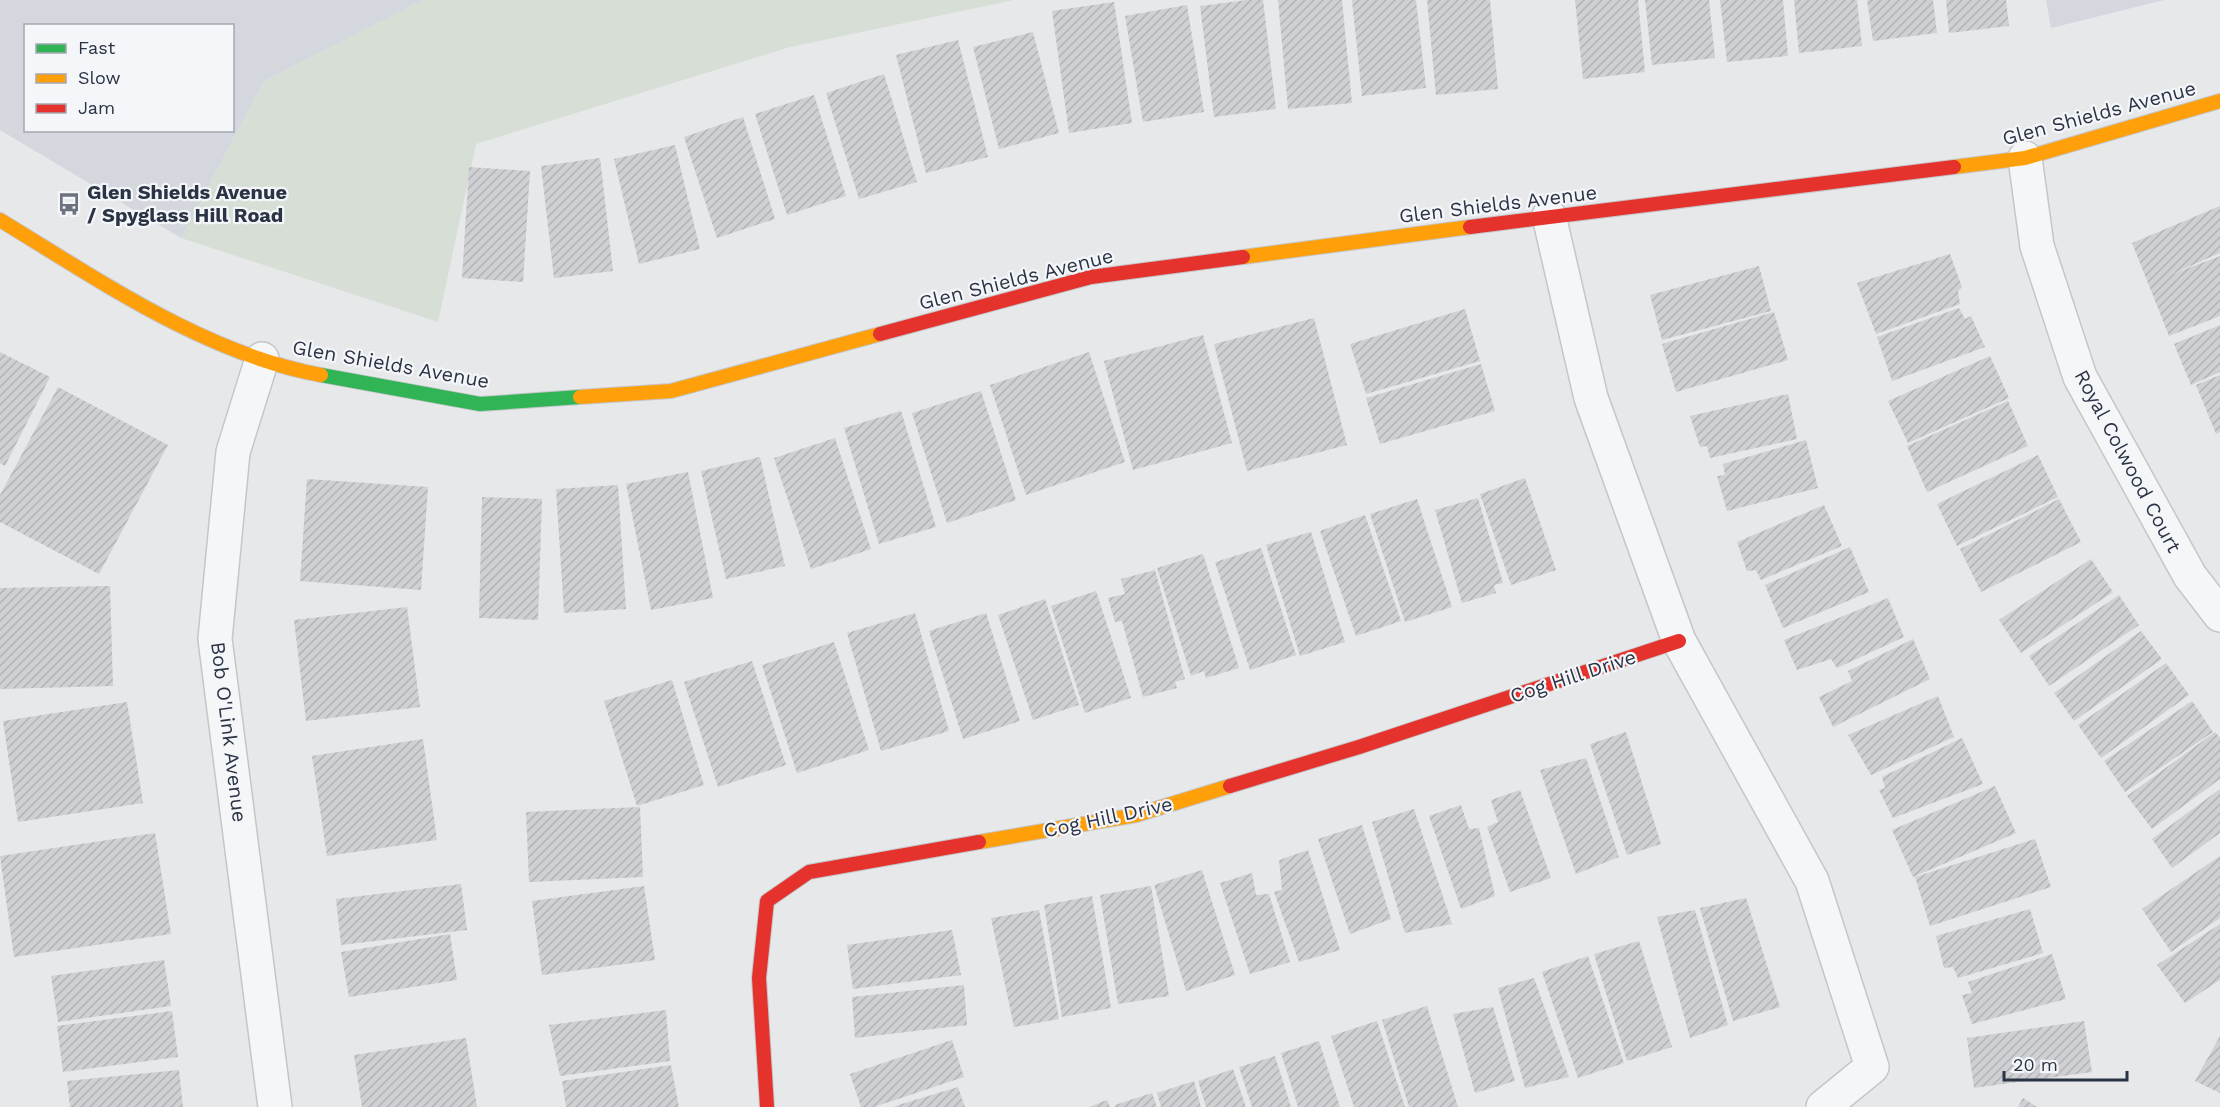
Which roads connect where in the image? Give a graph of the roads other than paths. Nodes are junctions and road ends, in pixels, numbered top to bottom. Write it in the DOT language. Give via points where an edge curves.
graph roads {
  1 [pos="2220,101"];
  2 [pos="2025,158"];
  3 [pos="1549,216"];
  4 [pos="0,220"];
  5 [pos="262,359"];
  6 [pos="2220,615"];
  7 [pos="1679,641"];
  8 [pos="275,1107"];
  9 [pos="767,1107"];
  10 [pos="1823,1107"];
  1 -- 2 [label="street, Glen Shields Avenue"];
  2 -- 3 [label="street, Glen Shields Avenue"];
  2 -- 6 [label="street, Royal Colwood Court" via="2037,246 2080,377 2190,576"];
  3 -- 5 [label="street, Glen Shields Avenue" via="1091,277 670,391 480,404 314,374"];
  3 -- 7 [label="street" via="1592,398"];
  4 -- 5 [label="street, Glen Shields Avenue" via="165,320"];
  5 -- 8 [label="street, Bob O'Link Avenue" via="233,452 215,639"];
  7 -- 9 [label="street, Cog Hill Drive" via="1359,747 1136,815 809,872 767,901 759,978"];
  7 -- 10 [label="street" via="1812,880 1872,1067"];
}
